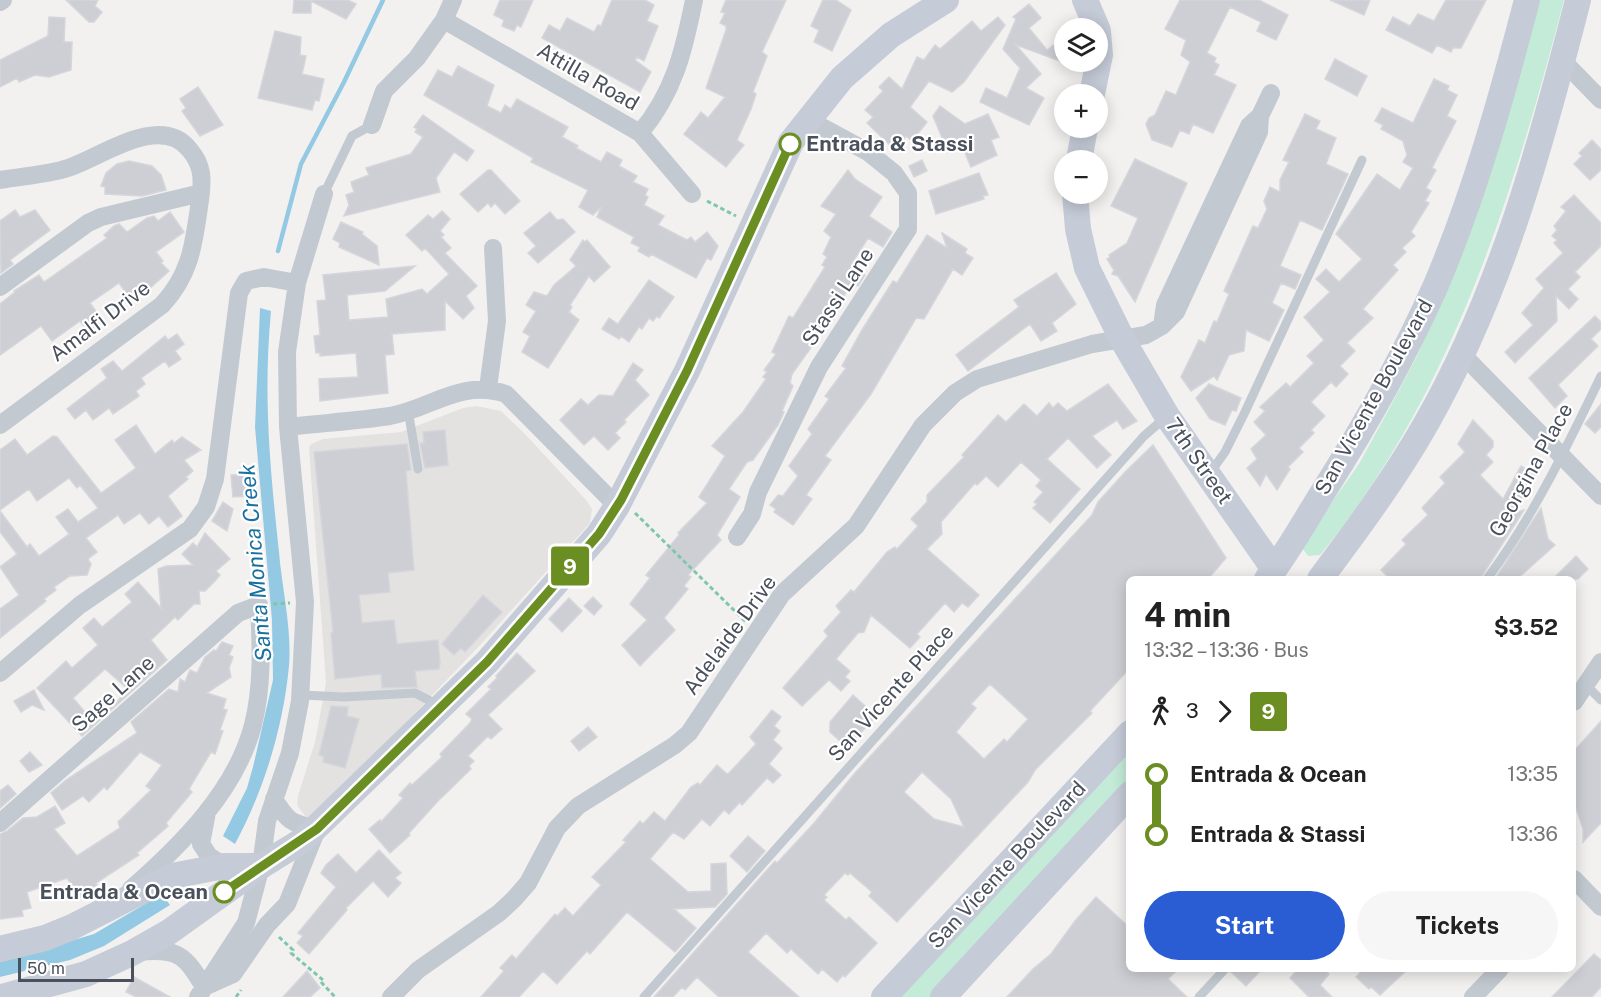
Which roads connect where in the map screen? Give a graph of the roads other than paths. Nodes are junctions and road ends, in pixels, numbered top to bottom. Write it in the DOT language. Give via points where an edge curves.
graph roads {
  1 [pos="453,0"];
  2 [pos="694,0"];
  3 [pos="946,0"];
  4 [pos="1085,0"];
  5 [pos="1527,0"];
  6 [pos="1578,0"];
  7 [pos="1093,18"];
  8 [pos="444,20"];
  9 [pos="1562,60"];
  10 [pos="1271,93"];
  11 [pos="1601,100"];
  12 [pos="807,119"];
  13 [pos="372,125"];
  14 [pos="640,133"];
  15 [pos="1362,160"];
  16 [pos="0,180"];
  17 [pos="201,193"];
  18 [pos="324,194"];
  19 [pos="692,194"];
  20 [pos="1076,204"];
  21 [pos="493,248"];
  22 [pos="297,283"];
  23 [pos="0,287"];
  24 [pos="1122,339"];
  25 [pos="1462,354"];
  26 [pos="1601,376"];
  27 [pos="488,388"];
  28 [pos="408,410"];
  29 [pos="1167,416"];
  30 [pos="0,424"];
  31 [pos="288,427"];
  32 [pos="1563,457"];
  33 [pos="418,469"];
  34 [pos="1209,475"];
  35 [pos="1601,496"];
  36 [pos="627,511"];
  37 [pos="737,537"];
  38 [pos="1275,576"];
  39 [pos="1322,576"];
  40 [pos="1489,576"];
  41 [pos="1601,662"];
  42 [pos="0,673"];
  43 [pos="1586,685"];
  44 [pos="301,695"];
  45 [pos="1576,699"];
  46 [pos="1601,700"];
  47 [pos="442,707"];
  48 [pos="1126,738"];
  49 [pos="1126,798"];
  50 [pos="274,799"];
  51 [pos="207,810"];
  52 [pos="0,823"];
  53 [pos="317,829"];
  54 [pos="224,866"];
  55 [pos="261,866"];
  56 [pos="1576,886"];
  57 [pos="111,906"];
  58 [pos="1601,907"];
  59 [pos="0,949"];
  60 [pos="132,953"];
  61 [pos="1223,972"];
  62 [pos="1497,972"];
  63 [pos="201,992"];
  64 [pos="2,997"];
  65 [pos="391,997"];
  66 [pos="644,997"];
  67 [pos="884,997"];
  68 [pos="943,997"];
  69 [pos="1199,997"];
  70 [pos="1473,997"];
  1 -- 8 [label="street"];
  2 -- 14 [label="street" via="684,53 658,112"];
  3 -- 12 [label="street" via="891,35 842,78"];
  4 -- 7 [label="street"];
  5 -- 38 [label="street, San Vicente Boulevard" via="1466,209 1436,285 1351,449"];
  6 -- 9 [label="street"];
  8 -- 13 [label="street" via="417,58 384,91"];
  8 -- 14 [label="street, Attilla Road"];
  9 -- 11 [label="street"];
  9 -- 25 [label="street" via="1528,185 1486,301"];
  10 -- 24 [label="street, Adelaide Drive" via="1260,116 1259,132 1214,216 1176,312 1146,335"];
  12 -- 36 [label="street" via="774,175"];
  12 -- 37 [label="street, Stassi Lane" via="868,152 894,173 908,193 908,230 819,367 758,492 752,514"];
  13 -- 18 [label="lane" via="352,136"];
  14 -- 19 [label="street, Attilla Road"];
  15 -- 34 [label="lane" via="1245,412"];
  16 -- 17 [label="street, Amalfi Drive" via="67,169 135,140 163,134 184,142 196,157 202,172"];
  17 -- 23 [label="street" via="94,220"];
  17 -- 30 [label="street, Amalfi Drive" via="193,247 176,290 162,305"];
  18 -- 22 [label="street"];
  20 -- 24 [label="street, 7th Street" via="1087,268"];
  21 -- 27 [label="street" via="497,321"];
  22 -- 31 [label="street" via="287,352"];
  22 -- 42 [label="street" via="255,278 246,281 239,293 215,479 207,507 190,530 80,605"];
  24 -- 29 [label="street, 7th Street"];
  24 -- 65 [label="street, Adelaide Drive" via="1092,344 977,379 955,393 923,425 856,526 782,594 689,733 568,816 557,828 528,883 514,899 418,970"];
  25 -- 32 [label="street"];
  25 -- 39 [label="street" via="1400,466"];
  26 -- 32 [label="lane, Georgina Place"];
  27 -- 28 [label="street" via="468,390"];
  27 -- 36 [label="street" via="506,394"];
  28 -- 31 [label="street" via="392,416"];
  28 -- 33 [label="lane"];
  29 -- 34 [label="street, 7th Street"];
  29 -- 66 [label="lane, San Vicente Place" via="1144,436"];
  31 -- 44 [label="street" via="305,602"];
  32 -- 35 [label="street"];
  32 -- 40 [label="lane, Georgina Place"];
  34 -- 38 [label="street, 7th Street"];
  36 -- 47 [label="street" via="599,534"];
  41 -- 43 [label="street"];
  43 -- 45 [label="street"];
  43 -- 46 [label="lane"];
  44 -- 47 [label="lane" via="415,693"];
  44 -- 50 [label="street" via="290,753"];
  47 -- 53 [label="street"];
  48 -- 67 [label="street, San Vicente Boulevard"];
  49 -- 68 [label="street"];
  50 -- 53 [label="street" via="293,824"];
  50 -- 55 [label="street"];
  51 -- 52 [label="street, Sage Lane" via="232,774 253,726 260,681 259,605 238,613"];
  51 -- 54 [label="street" via="201,844 209,856"];
  51 -- 57 [label="street" via="168,858"];
  53 -- 55 [label="street"];
  53 -- 63 [label="street" via="287,904 267,925 233,974"];
  54 -- 55 [label="street"];
  54 -- 57 [label="street" via="172,876"];
  55 -- 60 [label="street"];
  55 -- 63 [label="street" via="246,923"];
  56 -- 58 [label="street"];
  57 -- 59 [label="street" via="45,938"];
  60 -- 63 [label="street" via="159,950 180,955 189,962"];
  60 -- 64 [label="street" via="86,974"];
  61 -- 69 [label="lane"];
  62 -- 70 [label="street"];
}
